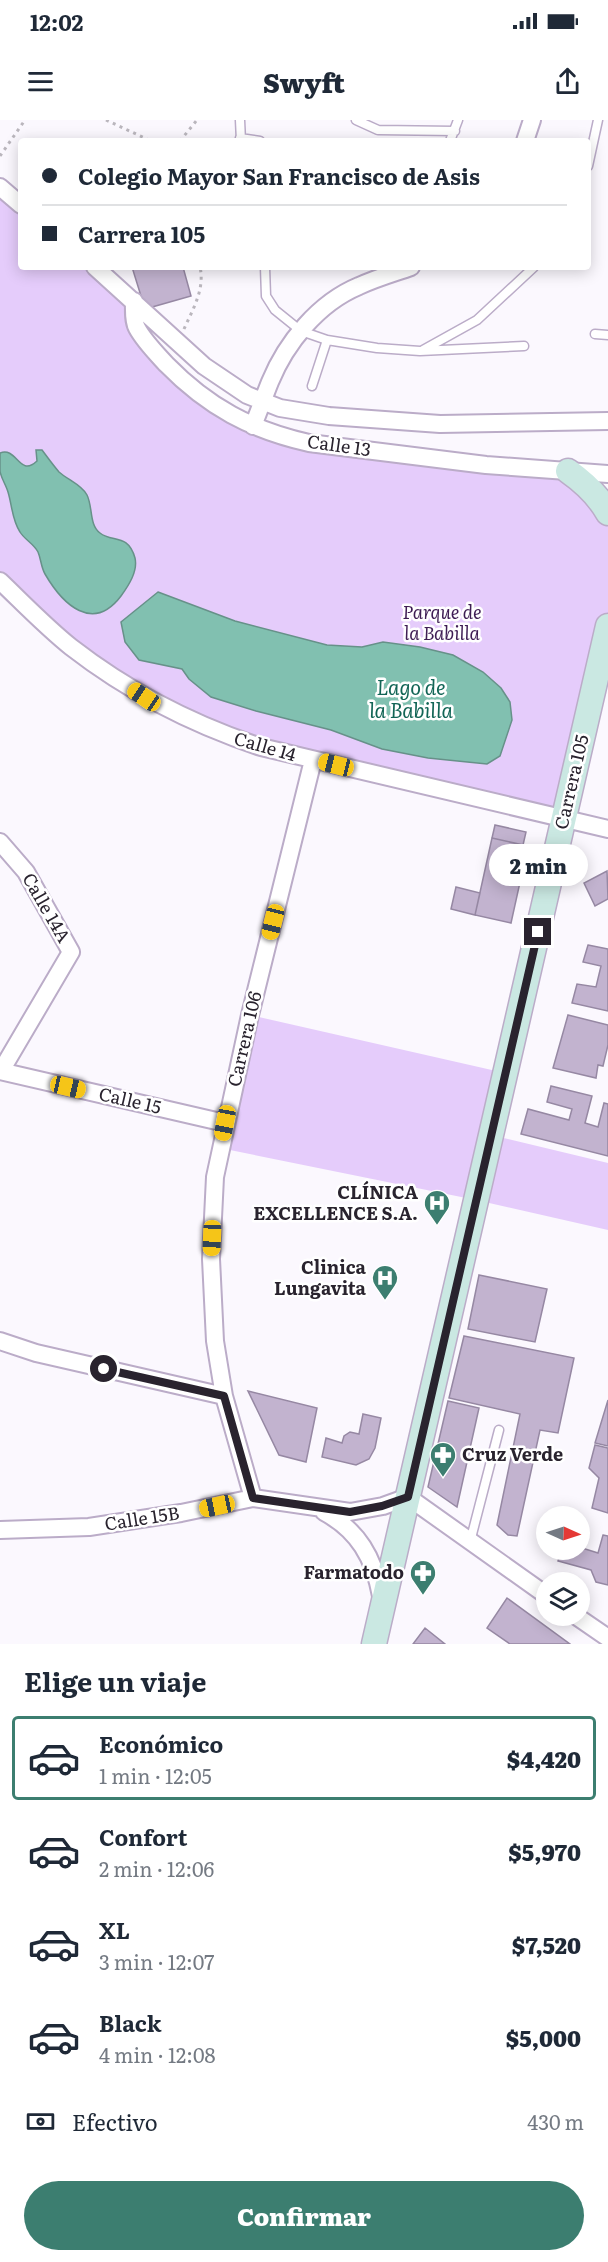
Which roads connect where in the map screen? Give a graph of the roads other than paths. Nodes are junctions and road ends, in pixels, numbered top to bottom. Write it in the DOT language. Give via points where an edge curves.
graph roads {
  1 [pos="240,120"];
  2 [pos="356,120"];
  3 [pos="458,120"];
  4 [pos="532,120"];
  5 [pos="598,120"];
  6 [pos="455,131"];
  7 [pos="240,138"];
  8 [pos="452,138"];
  9 [pos="526,138"];
  10 [pos="591,152"];
  11 [pos="0,187"];
  12 [pos="18,202"];
  13 [pos="98,270"];
  14 [pos="265,270"];
  15 [pos="402,270"];
  16 [pos="531,270"];
  17 [pos="134,301"];
  18 [pos="301,331"];
  19 [pos="595,334"];
  20 [pos="608,335"];
  21 [pos="327,340"];
  22 [pos="524,346"];
  23 [pos="420,351"];
  24 [pos="312,386"];
  25 [pos="263,402"];
  26 [pos="608,421"];
  27 [pos="253,426"];
  28 [pos="568,471"];
  29 [pos="608,474"];
  30 [pos="608,513"];
  31 [pos="0,581"];
  32 [pos="606,640"];
  33 [pos="313,760"];
  34 [pos="564,819"];
  35 [pos="608,829"];
  36 [pos="0,842"];
  37 [pos="1,1071"];
  38 [pos="225,1123"];
  39 [pos="0,1341"];
  40 [pos="224,1396"];
  41 [pos="499,1430"];
  42 [pos="408,1497"];
  43 [pos="253,1498"];
  44 [pos="318,1509"];
  45 [pos="0,1530"];
  46 [pos="470,1542"];
  47 [pos="536,1588"];
  48 [pos="383,1605"];
  49 [pos="590,1626"];
  50 [pos="608,1638"];
  51 [pos="374,1644"];
  52 [pos="381,1644"];
  1 -- 7 [label="lane"];
  2 -- 6 [label="lane" via="378,130"];
  3 -- 6 [label="lane"];
  4 -- 9 [label="street"];
  5 -- 10 [label="lane"];
  6 -- 8 [label="lane"];
  11 -- 12 [label="street"];
  13 -- 17 [label="street, Calle 13"];
  14 -- 18 [label="lane" via="266,296 275,310"];
  15 -- 18 [label="street" via="357,286 321,311"];
  16 -- 23 [label="lane" via="477,320"];
  17 -- 25 [label="street, Calle 13" via="204,366 230,386"];
  17 -- 27 [label="street, Calle 13" via="136,327 156,354 188,386"];
  18 -- 21 [label="lane"];
  18 -- 25 [label="street" via="282,358"];
  19 -- 20 [label="lane"];
  21 -- 23 [label="lane"];
  21 -- 24 [label="lane"];
  22 -- 23 [label="lane"];
  25 -- 26 [label="street, Calle 13" via="329,416 440,423"];
  25 -- 27 [label="street"];
  27 -- 28 [label="street, Calle 13" via="309,443"];
  28 -- 29 [label="street, Calle 13"];
  28 -- 30 [label="main road" via="587,484"];
  31 -- 33 [label="street, Calle 14" via="70,646 144,697 216,732"];
  32 -- 34 [label="main road, Carrera 105"];
  33 -- 34 [label="street, Calle 14"];
  33 -- 38 [label="street, Carrera 106"];
  34 -- 35 [label="street, Calle 14"];
  34 -- 42 [label="main road, Carrera 105"];
  36 -- 37 [label="street, Calle 14A" via="26,872 71,952"];
  37 -- 38 [label="street, Calle 15"];
  38 -- 40 [label="street, Carrera 106" via="215,1177 211,1258 215,1341"];
  39 -- 40 [label="street" via="36,1353"];
  40 -- 43 [label="street, Carrera 106"];
  41 -- 46 [label="lane"];
  42 -- 44 [label="street, Calle 15B" via="350,1512"];
  42 -- 46 [label="street"];
  42 -- 48 [label="main road, Carrera 105"];
  43 -- 44 [label="street, Calle 15B"];
  43 -- 45 [label="street, Calle 15B" via="89,1527"];
  44 -- 48 [label="street, Calle 15B" via="356,1535 369,1554"];
  46 -- 47 [label="street"];
  48 -- 51 [label="main road, Carrera 105"];
  48 -- 52 [label="main road, Carrera 105"];
  49 -- 50 [label="street"];
}
